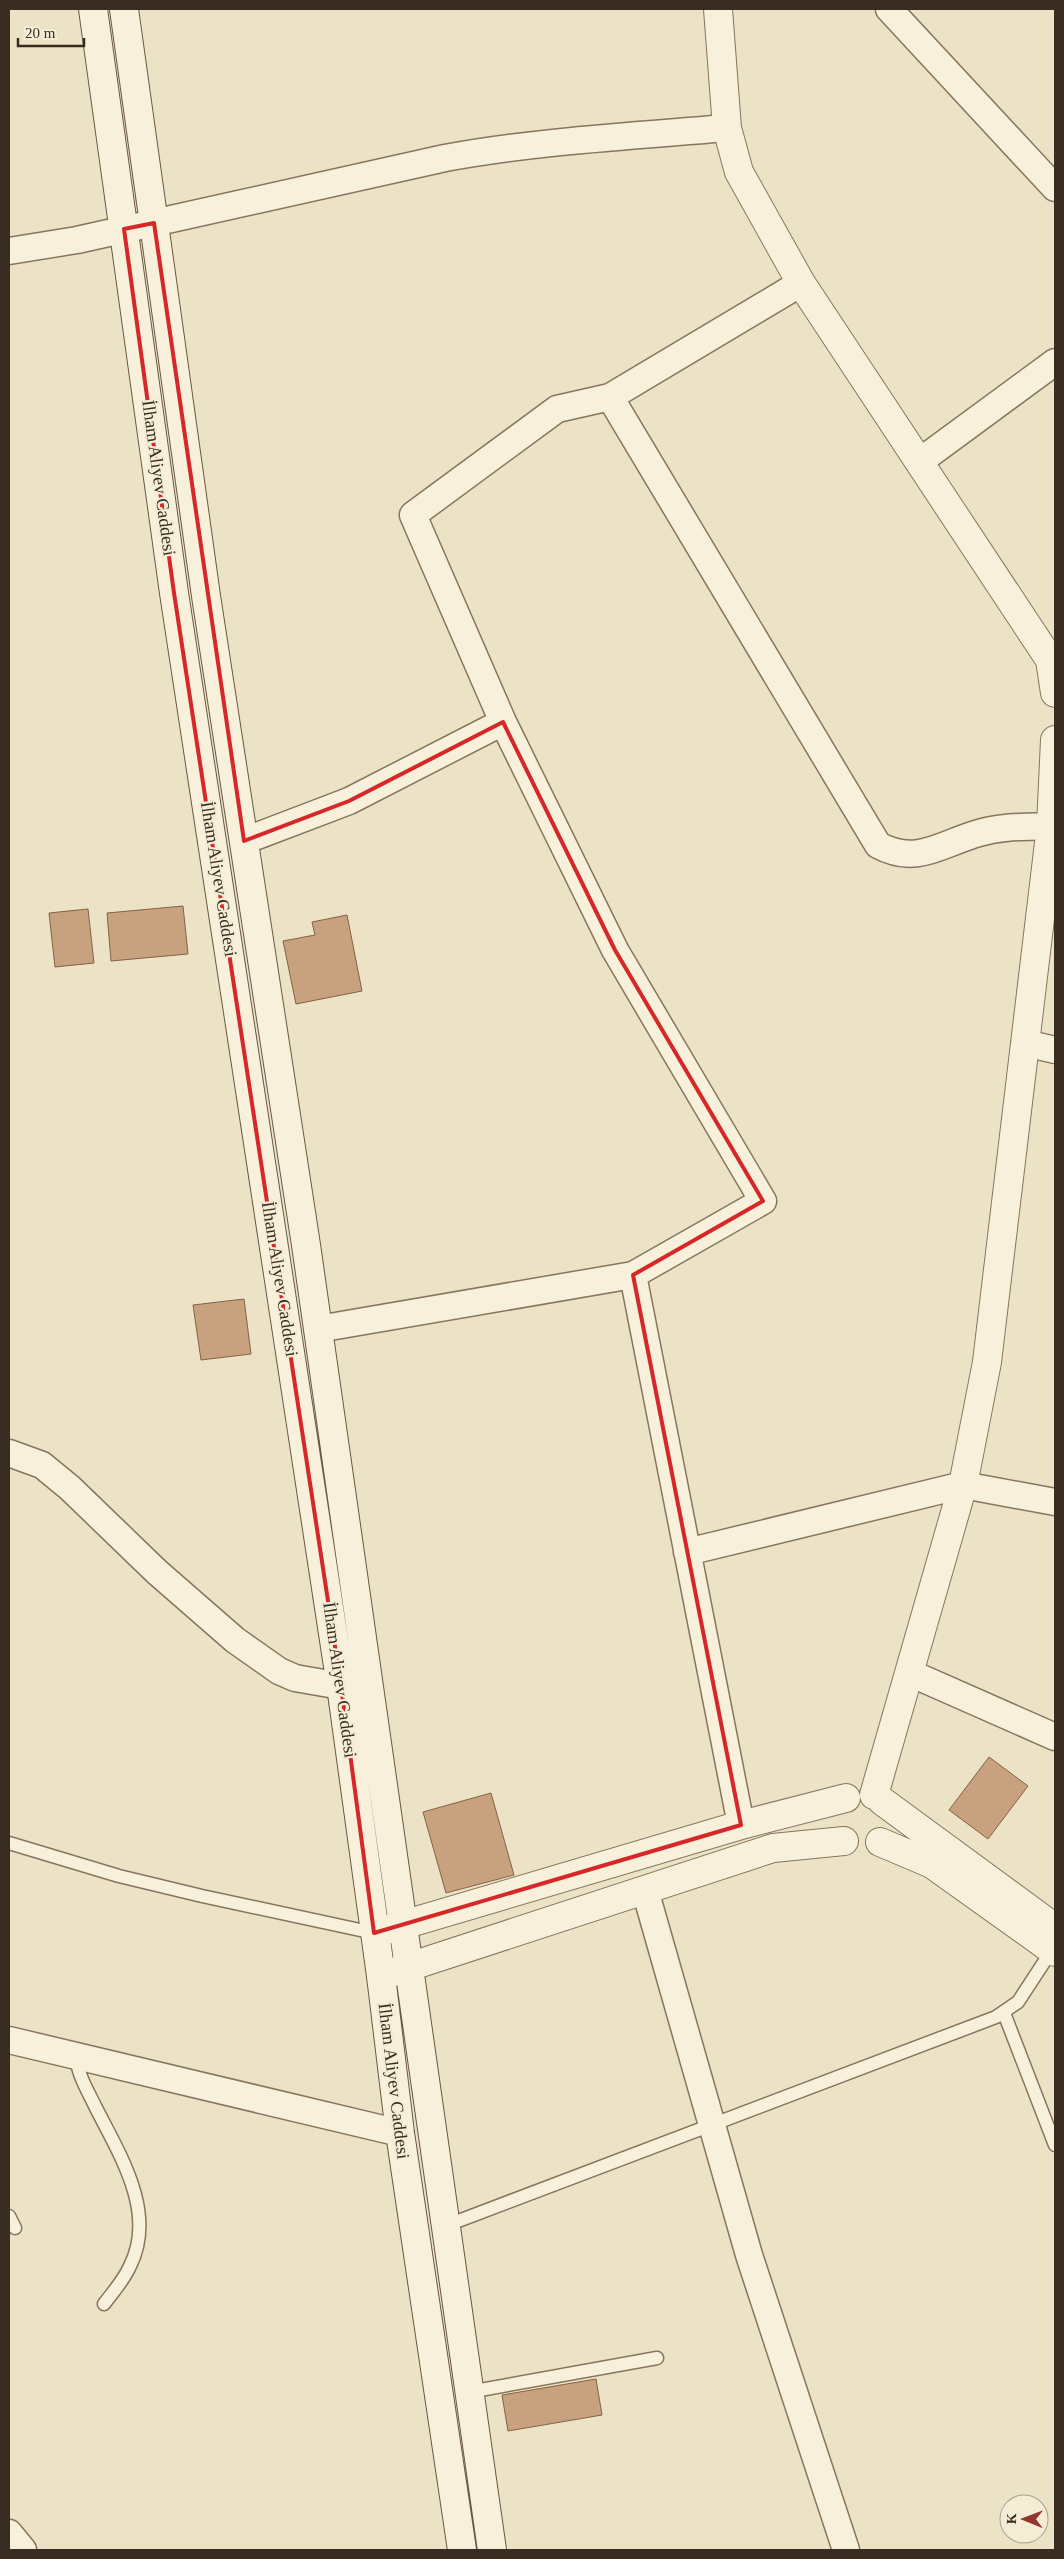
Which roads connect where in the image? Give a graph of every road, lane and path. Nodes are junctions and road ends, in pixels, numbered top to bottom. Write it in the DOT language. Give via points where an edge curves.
graph roads {
  1 [pos="93,9"];
  2 [pos="124,9"];
  3 [pos="718,9"];
  4 [pos="889,9"];
  5 [pos="727,128"];
  6 [pos="1055,188"];
  7 [pos="154,223"];
  8 [pos="124,229"];
  9 [pos="9,251"];
  10 [pos="801,283"];
  11 [pos="1055,362"];
  12 [pos="610,397"];
  13 [pos="919,462"];
  14 [pos="1052,658"];
  15 [pos="1055,693"];
  16 [pos="503,722"];
  17 [pos="1055,740"];
  18 [pos="1051,826"];
  19 [pos="244,841"];
  20 [pos="1025,1043"];
  21 [pos="1055,1050"];
  22 [pos="633,1275"];
  23 [pos="318,1329"];
  24 [pos="9,1453"];
  25 [pos="963,1485"];
  26 [pos="1055,1502"];
  27 [pos="687,1552"];
  28 [pos="910,1672"];
  29 [pos="341,1686"];
  30 [pos="1055,1737"];
  31 [pos="846,1798"];
  32 [pos="878,1798"];
  33 [pos="741,1825"];
  34 [pos="844,1841"];
  35 [pos="880,1842"];
  36 [pos="9,1843"];
  37 [pos="645,1890"];
  38 [pos="402,1926"];
  39 [pos="374,1933"];
  40 [pos="1054,1943"];
  41 [pos="407,1968"];
  42 [pos="381,1976"];
  43 [pos="1004,2013"];
  44 [pos="9,2040"];
  45 [pos="76,2055"];
  46 [pos="711,2124"];
  47 [pos="400,2132"];
  48 [pos="1055,2145"];
  49 [pos="9,2216"];
  50 [pos="445,2226"];
  51 [pos="15,2228"];
  52 [pos="104,2304"];
  53 [pos="657,2358"];
  54 [pos="469,2392"];
  55 [pos="9,2533"];
  56 [pos="23,2550"];
  57 [pos="462,2550"];
  58 [pos="492,2550"];
  59 [pos="846,2550"];
  1 -- 8 [label="main road, İlham Aliyev Caddesi"];
  2 -- 7 [label="main road, İlham Aliyev Caddesi"];
  3 -- 5 [label="main road"];
  4 -- 6 [label="street"];
  5 -- 7 [label="street" via="495,149"];
  5 -- 10 [label="main road" via="738,172"];
  7 -- 8 [label="street"];
  7 -- 19 [label="main road, İlham Aliyev Caddesi"];
  8 -- 9 [label="street"];
  8 -- 29 [label="main road, İlham Aliyev Caddesi" via="174,593"];
  10 -- 12 [label="street"];
  10 -- 13 [label="main road"];
  11 -- 13 [label="street"];
  12 -- 16 [label="street" via="558,409 413,515"];
  12 -- 18 [label="street" via="878,845 893,853 913,856 978,833 1006,827"];
  13 -- 14 [label="main road"];
  14 -- 15 [label="main road"];
  16 -- 19 [label="street" via="349,801"];
  16 -- 22 [label="street" via="615,950 763,1201"];
  17 -- 18 [label="main road"];
  18 -- 20 [label="main road"];
  19 -- 23 [label="main road, İlham Aliyev Caddesi"];
  20 -- 21 [label="street"];
  20 -- 25 [label="main road" via="987,1362"];
  22 -- 23 [label="street"];
  22 -- 27 [label="street"];
  23 -- 38 [label="main road, İlham Aliyev Caddesi"];
  24 -- 29 [label="street" via="42,1465 64,1482 157,1572 235,1640 279,1671 295,1678"];
  25 -- 26 [label="street"];
  25 -- 27 [label="street"];
  25 -- 28 [label="main road"];
  27 -- 33 [label="street"];
  28 -- 30 [label="street"];
  28 -- 32 [label="main road"];
  29 -- 39 [label="main road, İlham Aliyev Caddesi"];
  31 -- 32 [label="main road" via="864,1793"];
  31 -- 33 [label="main road"];
  31 -- 34 [label="main road" via="840,1804 835,1820"];
  32 -- 35 [label="main road" via="890,1817 886,1835"];
  32 -- 40 [label="main road"];
  33 -- 38 [label="main road"];
  34 -- 35 [label="main road" via="856,1848"];
  34 -- 37 [label="main road" via="773,1848"];
  35 -- 40 [label="main road" via="932,1864"];
  36 -- 39 [label="lane" via="119,1876"];
  37 -- 41 [label="main road"];
  37 -- 46 [label="street"];
  38 -- 39 [label="main road"];
  38 -- 41 [label="main road, İlham Aliyev Caddesi"];
  39 -- 42 [label="main road, İlham Aliyev Caddesi"];
  40 -- 43 [label="lane" via="1018,2002"];
  41 -- 42 [label="main road"];
  41 -- 50 [label="main road, İlham Aliyev Caddesi"];
  42 -- 47 [label="main road, İlham Aliyev Caddesi"];
  43 -- 46 [label="lane"];
  43 -- 48 [label="lane"];
  44 -- 45 [label="street"];
  45 -- 47 [label="street"];
  45 -- 52 [label="lane" via="80,2076 122,2160 139,2215 139,2239 131,2265"];
  46 -- 50 [label="lane"];
  46 -- 59 [label="street" via="749,2255"];
  47 -- 57 [label="main road, İlham Aliyev Caddesi"];
  49 -- 51 [label="lane"];
  50 -- 54 [label="main road, İlham Aliyev Caddesi"];
  53 -- 54 [label="lane"];
  54 -- 58 [label="main road, İlham Aliyev Caddesi"];
  55 -- 56 [label="street"];
}
